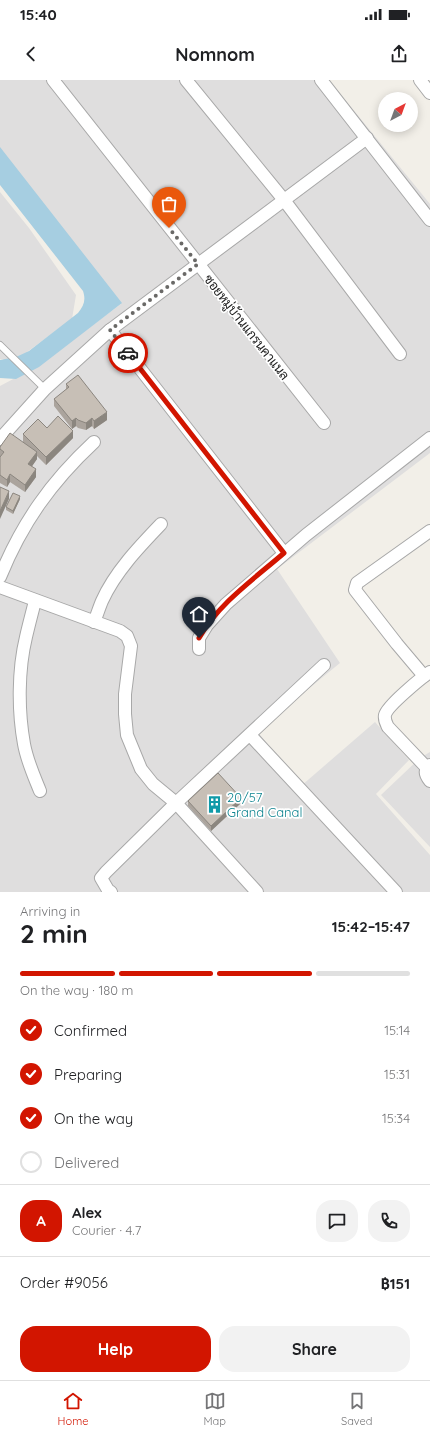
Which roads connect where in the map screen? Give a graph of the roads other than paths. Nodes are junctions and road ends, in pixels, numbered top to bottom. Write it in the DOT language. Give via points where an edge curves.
graph roads {
  1 [pos="53,80"];
  2 [pos="186,80"];
  3 [pos="321,80"];
  4 [pos="420,80"];
  5 [pos="430,93"];
  6 [pos="367,138"];
  7 [pos="284,200"];
  8 [pos="430,220"];
  9 [pos="198,264"];
  10 [pos="110,330"];
  11 [pos="0,345"];
  12 [pos="400,354"];
  13 [pos="46,389"];
  14 [pos="324,423"];
  15 [pos="430,438"];
  16 [pos="0,439"];
  17 [pos="94,442"];
  18 [pos="161,524"];
  19 [pos="430,531"];
  20 [pos="284,553"];
  21 [pos="0,577"];
  22 [pos="0,588"];
  23 [pos="35,601"];
  24 [pos="94,622"];
  25 [pos="199,650"];
  26 [pos="324,665"];
  27 [pos="427,674"];
  28 [pos="250,735"];
  29 [pos="428,767"];
  30 [pos="430,781"];
  31 [pos="40,791"];
  32 [pos="176,803"];
  33 [pos="111,892"];
  34 [pos="257,892"];
  35 [pos="396,892"];
  1 -- 9 [label="street, ซอยหมู่บ้านแกรนคาแนล"];
  2 -- 7 [label="street"];
  3 -- 6 [label="street"];
  4 -- 5 [label="street"];
  6 -- 7 [label="street"];
  6 -- 8 [label="street"];
  7 -- 9 [label="street"];
  7 -- 12 [label="street"];
  9 -- 10 [label="street"];
  9 -- 14 [label="street, ซอยหมู่บ้านแกรนคาแนล"];
  10 -- 13 [label="street"];
  10 -- 20 [label="street"];
  11 -- 13 [label="lane"];
  13 -- 16 [label="street"];
  15 -- 20 [label="street"];
  17 -- 21 [label="street" via="48,490 19,536"];
  18 -- 24 [label="street" via="113,581"];
  19 -- 27 [label="street" via="357,583 355,590 397,644"];
  20 -- 25 [label="street" via="226,604 207,625 199,638"];
  22 -- 23 [label="street"];
  23 -- 24 [label="street"];
  23 -- 31 [label="street" via="26,638 20,690 24,744"];
  24 -- 32 [label="street" via="120,630 127,636 131,646 125,694 127,734 141,769 153,784"];
  26 -- 28 [label="street"];
  27 -- 29 [label="street" via="390,706 385,714 385,721"];
  28 -- 32 [label="street"];
  28 -- 35 [label="street"];
  29 -- 30 [label="street" via="426,775"];
  32 -- 33 [label="street" via="101,878"];
  32 -- 34 [label="street"];
}
